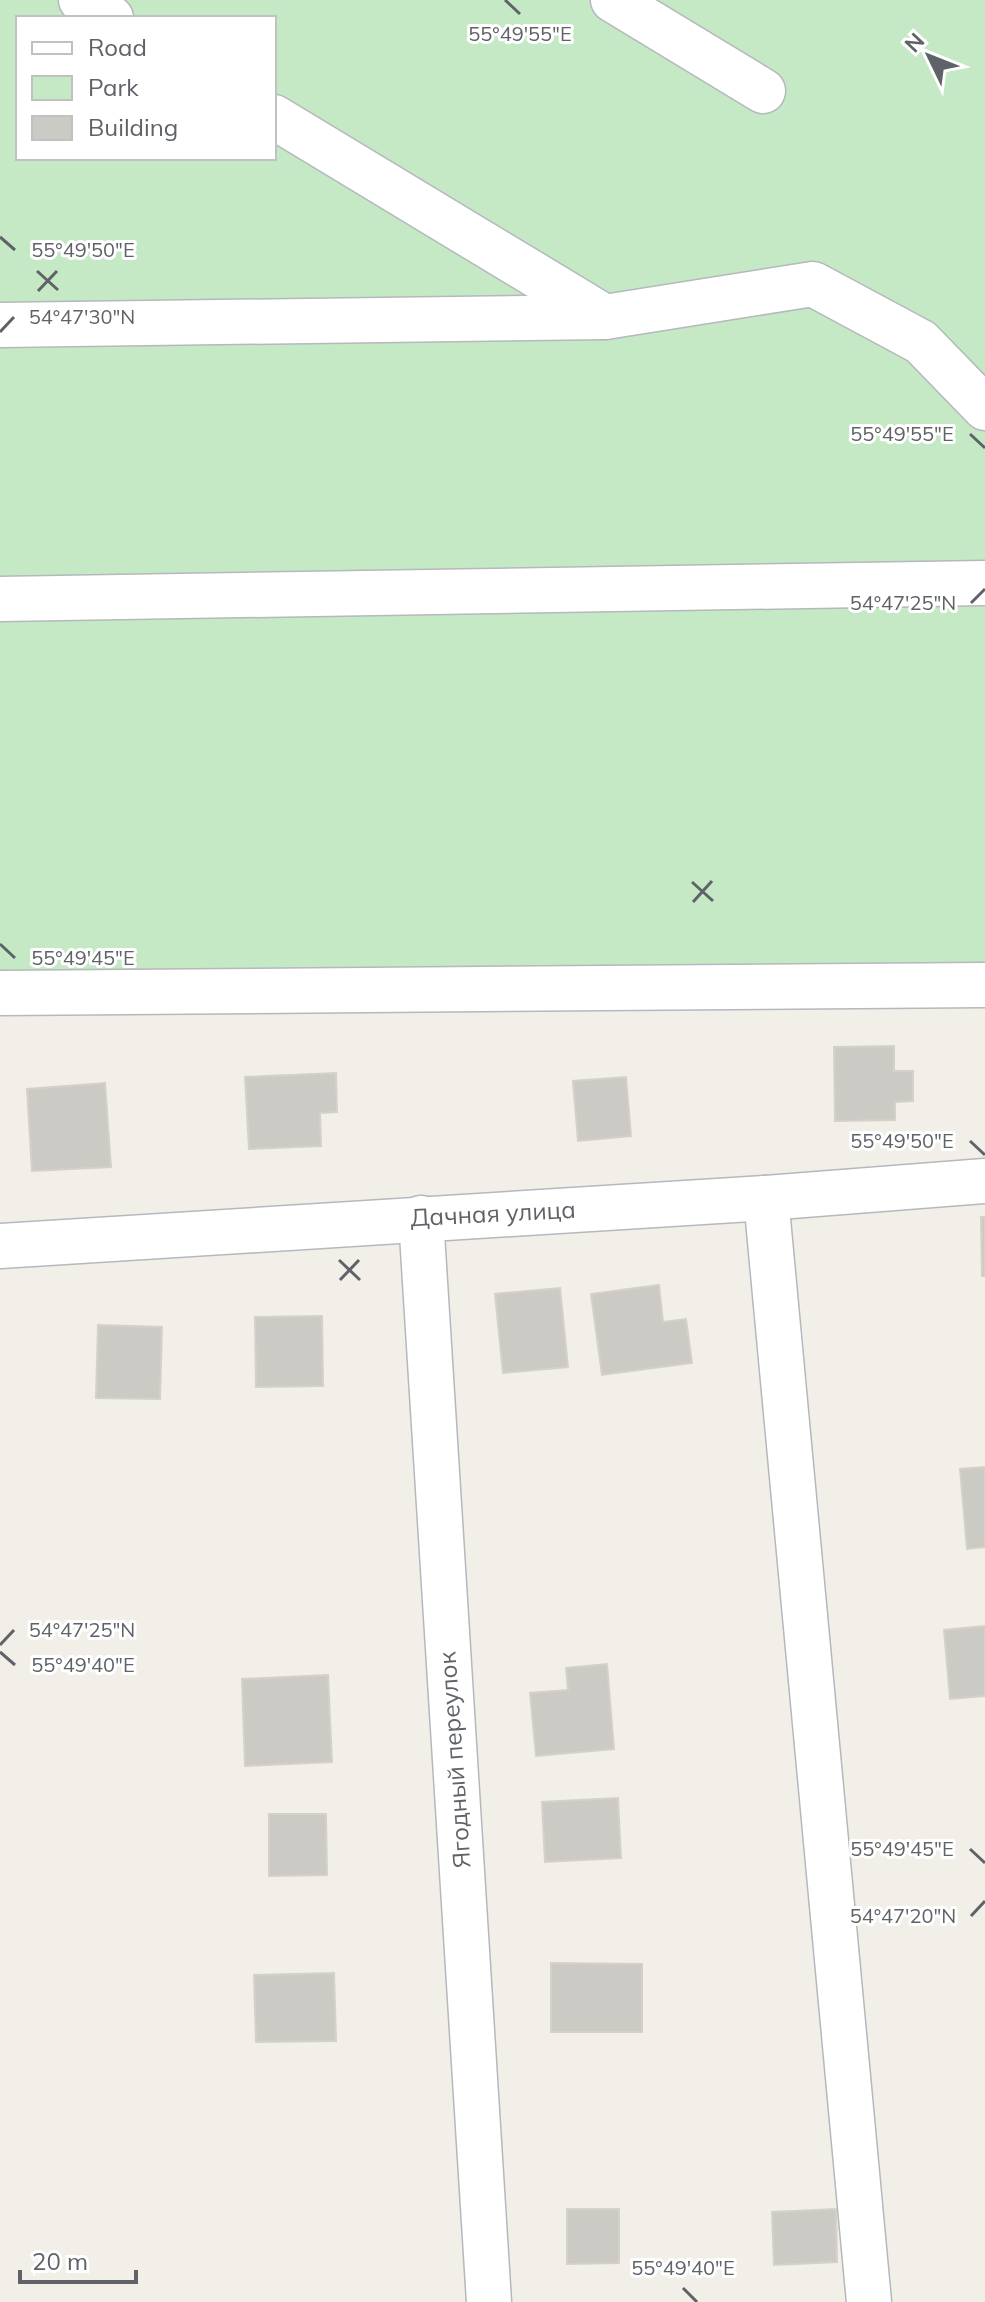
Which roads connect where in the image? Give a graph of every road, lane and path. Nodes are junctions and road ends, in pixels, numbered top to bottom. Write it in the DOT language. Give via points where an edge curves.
graph roads {
  1 [pos="81,0"];
  2 [pos="621,2"];
  3 [pos="108,16"];
  4 [pos="763,91"];
  5 [pos="276,118"];
  6 [pos="605,317"];
  7 [pos="0,325"];
  8 [pos="985,408"];
  9 [pos="985,583"];
  10 [pos="0,599"];
  11 [pos="985,985"];
  12 [pos="0,993"];
  13 [pos="985,1181"];
  14 [pos="766,1198"];
  15 [pos="421,1218"];
  16 [pos="0,1246"];
  17 [pos="489,2302"];
  18 [pos="869,2302"];
  1 -- 3 [label="street"];
  2 -- 4 [label="street"];
  5 -- 6 [label="street"];
  6 -- 7 [label="street"];
  6 -- 8 [label="street" via="813,284 921,342"];
  9 -- 10 [label="street"];
  11 -- 12 [label="street"];
  13 -- 14 [label="street, Дачная улица"];
  14 -- 15 [label="street, Дачная улица"];
  14 -- 18 [label="street"];
  15 -- 16 [label="street, Дачная улица"];
  15 -- 17 [label="street, Ягодный переулок"];
}
